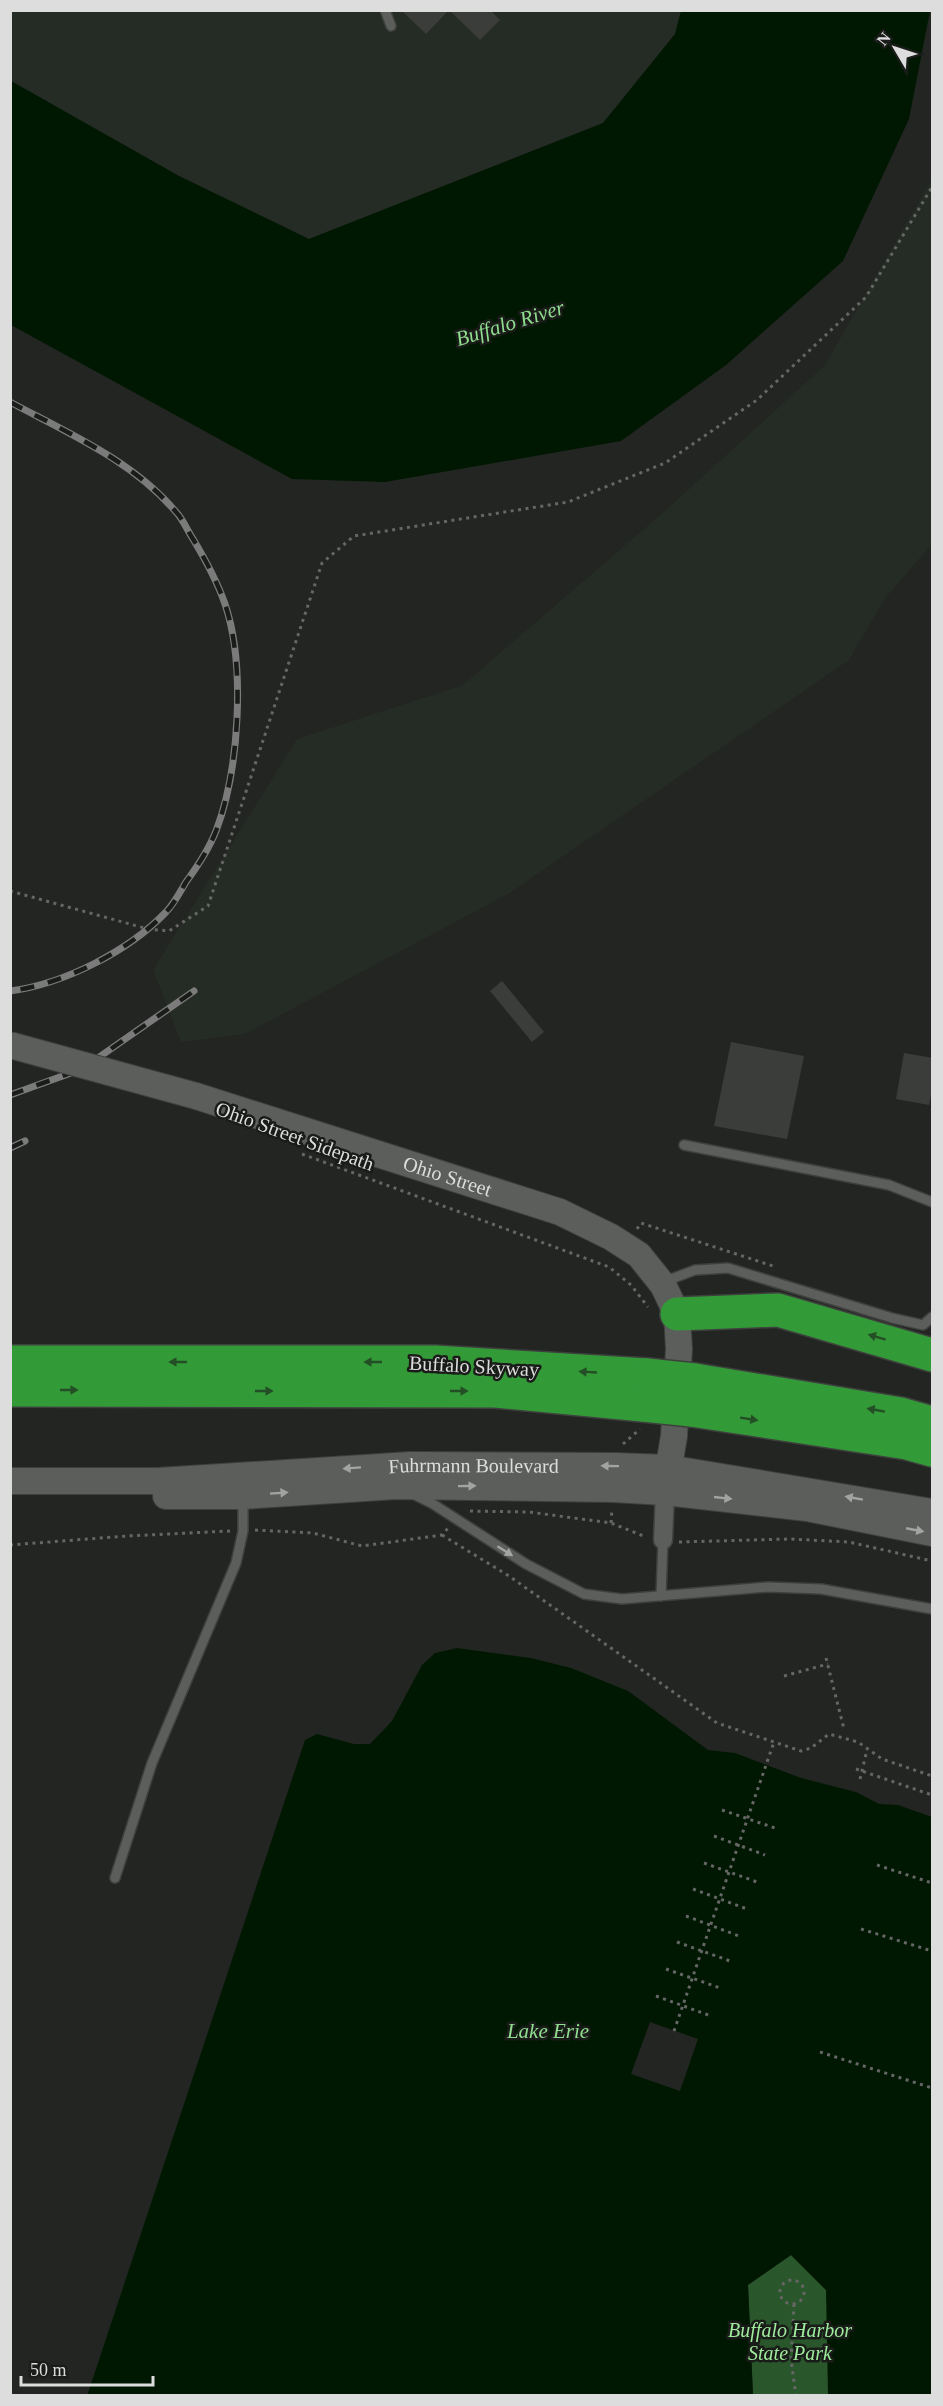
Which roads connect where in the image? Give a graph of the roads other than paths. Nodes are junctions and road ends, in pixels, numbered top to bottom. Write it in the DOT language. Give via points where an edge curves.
graph roads {
  1 [pos="385,10"];
  2 [pos="391,26"];
  3 [pos="10,1045"];
  4 [pos="684,1145"];
  5 [pos="933,1202"];
  6 [pos="660,1282"];
  7 [pos="664,1313"];
  8 [pos="933,1317"];
  9 [pos="933,1355"];
  10 [pos="10,1362"];
  11 [pos="10,1390"];
  12 [pos="693,1395"];
  13 [pos="645,1401"];
  14 [pos="933,1423"];
  15 [pos="933,1450"];
  16 [pos="666,1480"];
  17 [pos="10,1481"];
  18 [pos="243,1486"];
  19 [pos="387,1486"];
  20 [pos="10,1498"];
  21 [pos="933,1512"];
  22 [pos="933,1533"];
  23 [pos="656,1539"];
  24 [pos="661,1596"];
  25 [pos="933,1609"];
  26 [pos="116,1878"];
  1 -- 2 [label="lane"];
  3 -- 6 [label="street, Ohio Street, bridge" via="196,1096 560,1212 639,1255"];
  4 -- 5 [label="lane" via="889,1185"];
  6 -- 7 [label="street, Ohio Street"];
  6 -- 8 [label="lane" via="695,1270 728,1268 892,1318 923,1324"];
  9 -- 7 [label="highway, one-way" via="778,1310"];
  7 -- 16 [label="street, Ohio Street" via="679,1349 674,1436"];
  13 -- 10 [label="highway, Buffalo Skyway, one-way" via="435,1362"];
  11 -- 13 [label="highway, Buffalo Skyway, one-way" via="495,1391"];
  12 -- 13 [label="highway, Buffalo Skyway, bridge"];
  14 -- 12 [label="highway, Buffalo Skyway, one-way" via="901,1414"];
  12 -- 15 [label="highway, Buffalo Skyway, one-way"];
  16 -- 18 [label="street, Fuhrmann Boulevard, one-way" via="615,1466 411,1465"];
  19 -- 16 [label="street, Fuhrmann Boulevard, one-way"];
  21 -- 16 [label="street, Fuhrmann Boulevard, one-way"];
  16 -- 22 [label="street, Fuhrmann Boulevard, one-way"];
  16 -- 23 [label="street"];
  17 -- 18 [label="street, Fuhrmann Boulevard" via="158,1481"];
  18 -- 19 [label="street, Fuhrmann Boulevard, one-way"];
  18 -- 20 [label="street, Fuhrmann Boulevard"];
  18 -- 26 [label="lane" via="243,1531 236,1563 152,1763"];
  19 -- 24 [label="lane, one-way" via="433,1504 526,1564 584,1594 622,1599"];
  23 -- 24 [label="lane"];
  24 -- 25 [label="lane" via="768,1587 821,1589"];
}
